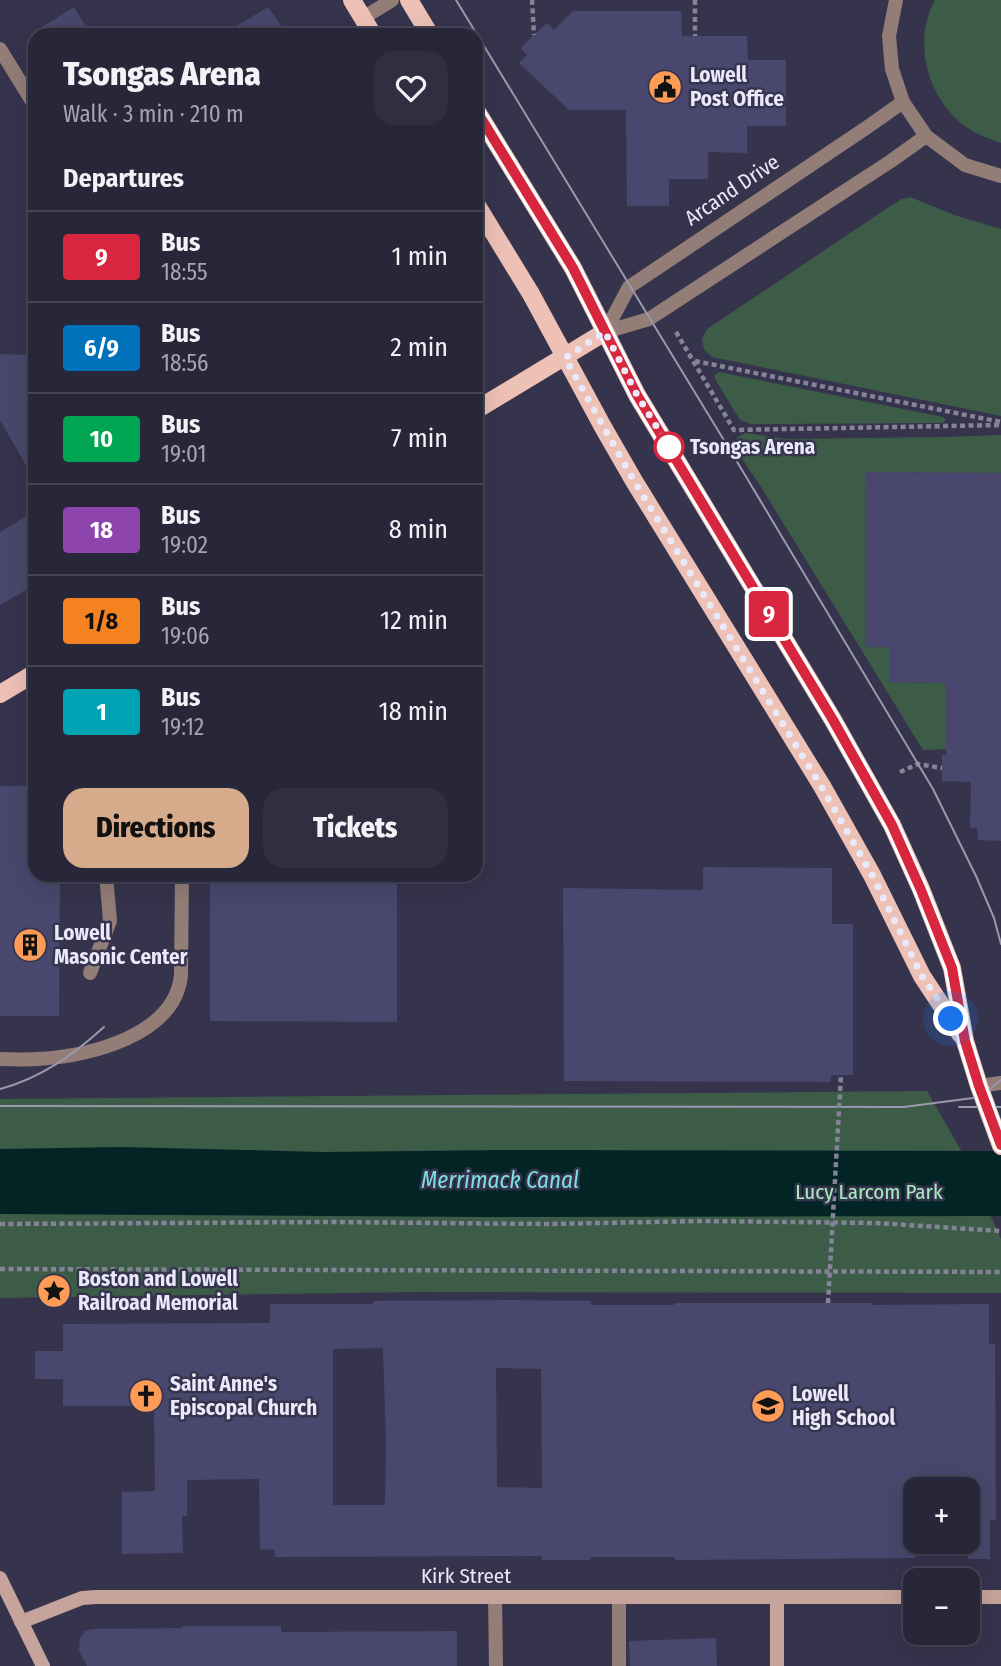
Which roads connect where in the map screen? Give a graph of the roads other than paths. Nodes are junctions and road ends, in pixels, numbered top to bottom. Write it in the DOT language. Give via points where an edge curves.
graph roads {
  1 [pos="352,0"];
  2 [pos="392,0"];
  3 [pos="409,0"];
  4 [pos="896,0"];
  5 [pos="363,18"];
  6 [pos="369,28"];
  7 [pos="426,28"];
  8 [pos="0,49"];
  9 [pos="28,95"];
  10 [pos="903,102"];
  11 [pos="483,121"];
  12 [pos="926,136"];
  13 [pos="1001,176"];
  14 [pos="483,215"];
  15 [pos="605,332"];
  16 [pos="565,358"];
  17 [pos="483,406"];
  18 [pos="28,677"];
  19 [pos="0,694"];
  20 [pos="107,882"];
  21 [pos="181,882"];
  22 [pos="90,973"];
  23 [pos="965,1041"];
  24 [pos="0,1059"];
  25 [pos="1001,1083"];
  26 [pos="979,1086"];
  27 [pos="1001,1145"];
  28 [pos="0,1578"];
  29 [pos="495,1597"];
  30 [pos="619,1597"];
  31 [pos="777,1597"];
  32 [pos="903,1597"];
  33 [pos="980,1597"];
  34 [pos="1001,1597"];
  35 [pos="22,1622"];
  36 [pos="43,1666"];
  37 [pos="496,1666"];
  38 [pos="619,1666"];
  39 [pos="777,1666"];
  1 -- 5 [label="main road"];
  2 -- 5 [label="street"];
  3 -- 7 [label="main road"];
  4 -- 10 [label="street" via="889,36 892,69"];
  5 -- 6 [label="main road"];
  8 -- 9 [label="street"];
  10 -- 12 [label="street"];
  10 -- 15 [label="street, Arcand Drive" via="629,286"];
  11 -- 15 [label="main road" via="573,268"];
  12 -- 13 [label="street" via="965,165"];
  12 -- 15 [label="street, Arcand Drive" via="649,319"];
  14 -- 16 [label="main road"];
  15 -- 16 [label="main road, Arcand Drive"];
  15 -- 23 [label="main road" via="637,395 892,825 952,968"];
  16 -- 17 [label="main road, Arcand Drive"];
  16 -- 23 [label="main road" via="634,481 821,786 922,976"];
  18 -- 19 [label="main road"];
  20 -- 22 [label="street" via="110,921"];
  21 -- 24 [label="street" via="180,989 168,1009 146,1030 111,1045 39,1059"];
  23 -- 26 [label="main road"];
  25 -- 26 [label="street"];
  26 -- 27 [label="main road"];
  28 -- 35 [label="street"];
  29 -- 30 [label="street, Kirk Street"];
  29 -- 35 [label="street, Kirk Street" via="96,1597 82,1598"];
  29 -- 37 [label="street"];
  30 -- 31 [label="street, Kirk Street"];
  30 -- 38 [label="street"];
  31 -- 32 [label="street, Kirk Street"];
  31 -- 39 [label="street"];
  33 -- 34 [label="street"];
  35 -- 36 [label="street"];
}
